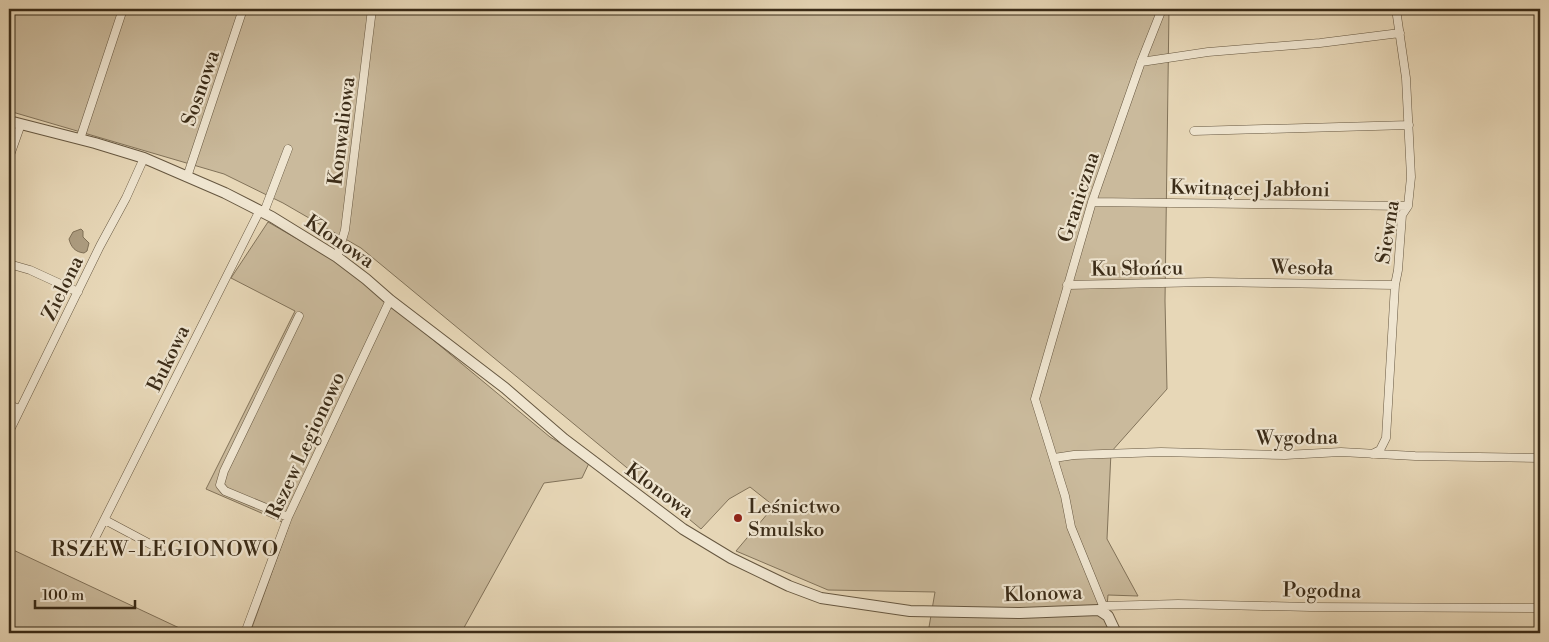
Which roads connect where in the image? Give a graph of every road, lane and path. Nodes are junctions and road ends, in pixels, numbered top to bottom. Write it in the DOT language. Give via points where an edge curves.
graph roads {
  1 [pos="123,9"];
  2 [pos="243,9"];
  3 [pos="372,9"];
  4 [pos="1162,9"];
  5 [pos="1396,9"];
  6 [pos="1400,33"];
  7 [pos="1141,62"];
  8 [pos="9,121"];
  9 [pos="21,124"];
  10 [pos="1409,125"];
  11 [pos="1194,131"];
  12 [pos="80,139"];
  13 [pos="288,149"];
  14 [pos="9,158"];
  15 [pos="144,158"];
  16 [pos="187,177"];
  17 [pos="1092,202"];
  18 [pos="1408,206"];
  19 [pos="262,211"];
  20 [pos="337,257"];
  21 [pos="9,264"];
  22 [pos="1208,282"];
  23 [pos="1395,284"];
  24 [pos="1067,285"];
  25 [pos="78,292"];
  26 [pos="390,300"];
  27 [pos="299,316"];
  28 [pos="9,405"];
  29 [pos="19,410"];
  30 [pos="9,432"];
  31 [pos="1372,454"];
  32 [pos="1054,458"];
  33 [pos="1540,458"];
  34 [pos="288,517"];
  35 [pos="105,520"];
  36 [pos="93,542"];
  37 [pos="152,545"];
  38 [pos="1540,608"];
  39 [pos="1105,610"];
  40 [pos="245,633"];
  41 [pos="1116,633"];
  1 -- 12 [label="street"];
  2 -- 16 [label="street, Sosnowa"];
  3 -- 20 [label="street, Konwaliowa" via="345,230"];
  4 -- 7 [label="street, Graniczna"];
  5 -- 6 [label="street, Siewna"];
  6 -- 7 [label="street"];
  6 -- 10 [label="street, Siewna"];
  7 -- 17 [label="street, Graniczna"];
  8 -- 9 [label="street, Klonowa"];
  9 -- 12 [label="street, Klonowa"];
  9 -- 14 [label="street"];
  10 -- 11 [label="street"];
  10 -- 18 [label="street, Siewna" via="1411,178"];
  12 -- 15 [label="street, Klonowa"];
  13 -- 19 [label="street"];
  15 -- 16 [label="street, Klonowa"];
  15 -- 25 [label="street, Zielona"];
  16 -- 19 [label="street, Klonowa"];
  17 -- 18 [label="street, Kwitnącej Jabłoni"];
  17 -- 24 [label="street, Graniczna"];
  18 -- 23 [label="street, Siewna" via="1402,215"];
  19 -- 20 [label="street, Klonowa"];
  19 -- 35 [label="street, Bukowa"];
  20 -- 26 [label="street, Klonowa"];
  21 -- 25 [label="street"];
  22 -- 23 [label="street, Wesoła"];
  22 -- 24 [label="street, Ku Słońcu"];
  23 -- 31 [label="street, Siewna" via="1386,438 1380,450"];
  24 -- 32 [label="street, Graniczna" via="1035,399"];
  25 -- 29 [label="street, Zielona"];
  26 -- 34 [label="street, Rszew Legionowo"];
  26 -- 39 [label="street, Klonowa" via="683,529 731,558 789,586 821,598 903,610 1020,613"];
  27 -- 34 [label="street" via="220,485 225,491"];
  28 -- 29 [label="street"];
  29 -- 30 [label="street, Zielona"];
  31 -- 32 [label="street, Wygodna" via="1161,452"];
  31 -- 33 [label="street, Wygodna"];
  32 -- 39 [label="street" via="1066,496 1071,527"];
  34 -- 40 [label="street, Rszew Legionowo"];
  35 -- 36 [label="street, Bukowa"];
  35 -- 37 [label="street"];
  38 -- 39 [label="street, Pogodna" via="1178,604"];
  39 -- 41 [label="street"];
}
